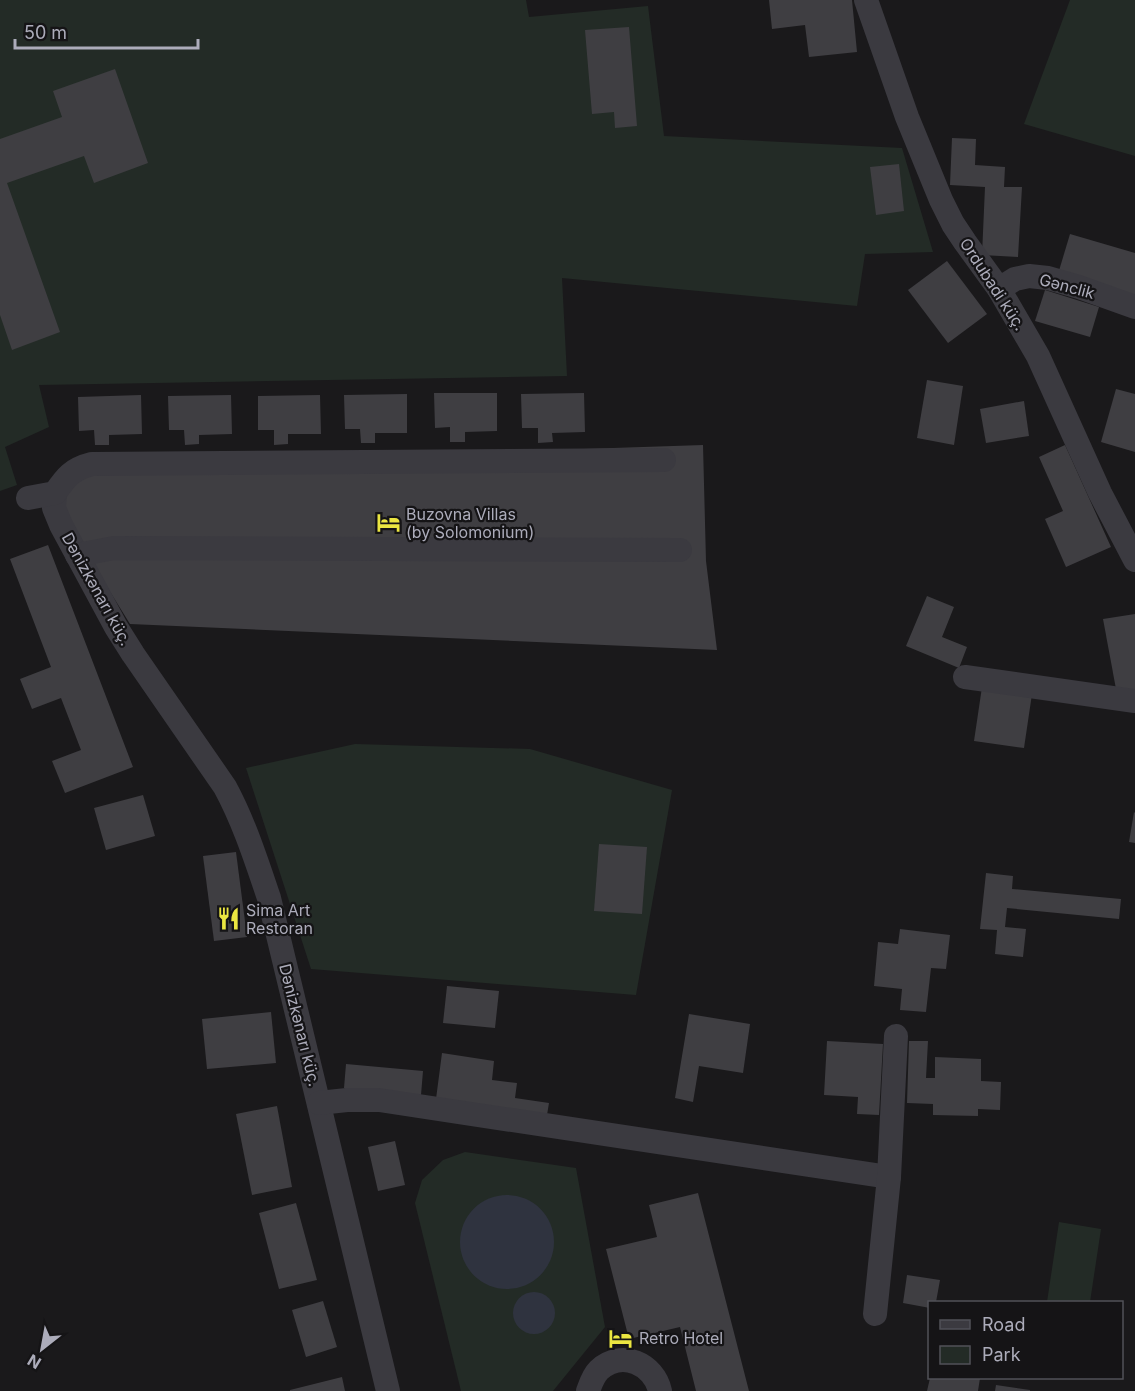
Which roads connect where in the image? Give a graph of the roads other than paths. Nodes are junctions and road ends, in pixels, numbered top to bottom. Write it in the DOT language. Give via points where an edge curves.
graph roads {
  1 [pos="866,0"];
  2 [pos="999,289"];
  3 [pos="1135,308"];
  4 [pos="664,460"];
  5 [pos="55,493"];
  6 [pos="28,498"];
  7 [pos="680,550"];
  8 [pos="77,555"];
  9 [pos="1135,560"];
  10 [pos="965,677"];
  11 [pos="1135,701"];
  12 [pos="896,1036"];
  13 [pos="319,1103"];
  14 [pos="889,1177"];
  15 [pos="875,1314"];
  16 [pos="388,1391"];
  17 [pos="588,1391"];
  18 [pos="660,1391"];
  1 -- 2 [label="street, Ordubadi küç." via="931,178 953,224"];
  2 -- 3 [label="street, Gənclik" via="1015,279 1048,278"];
  2 -- 9 [label="street, Ordubadi küç." via="1038,356 1095,484"];
  4 -- 5 [label="street" via="92,464 73,470"];
  5 -- 6 [label="street"];
  5 -- 8 [label="street, Dənizkənarı küç." via="54,508"];
  7 -- 8 [label="street" via="114,548"];
  8 -- 13 [label="street, Dənizkənarı küç." via="132,654 218,777 247,833 269,898"];
  10 -- 11 [label="street"];
  12 -- 14 [label="street"];
  13 -- 14 [label="street" via="379,1101"];
  13 -- 16 [label="street, Dənizkənarı küç."];
  14 -- 15 [label="street"];
  17 -- 18 [label="street" via="600,1369 623,1360 646,1368 655,1377"];
}
